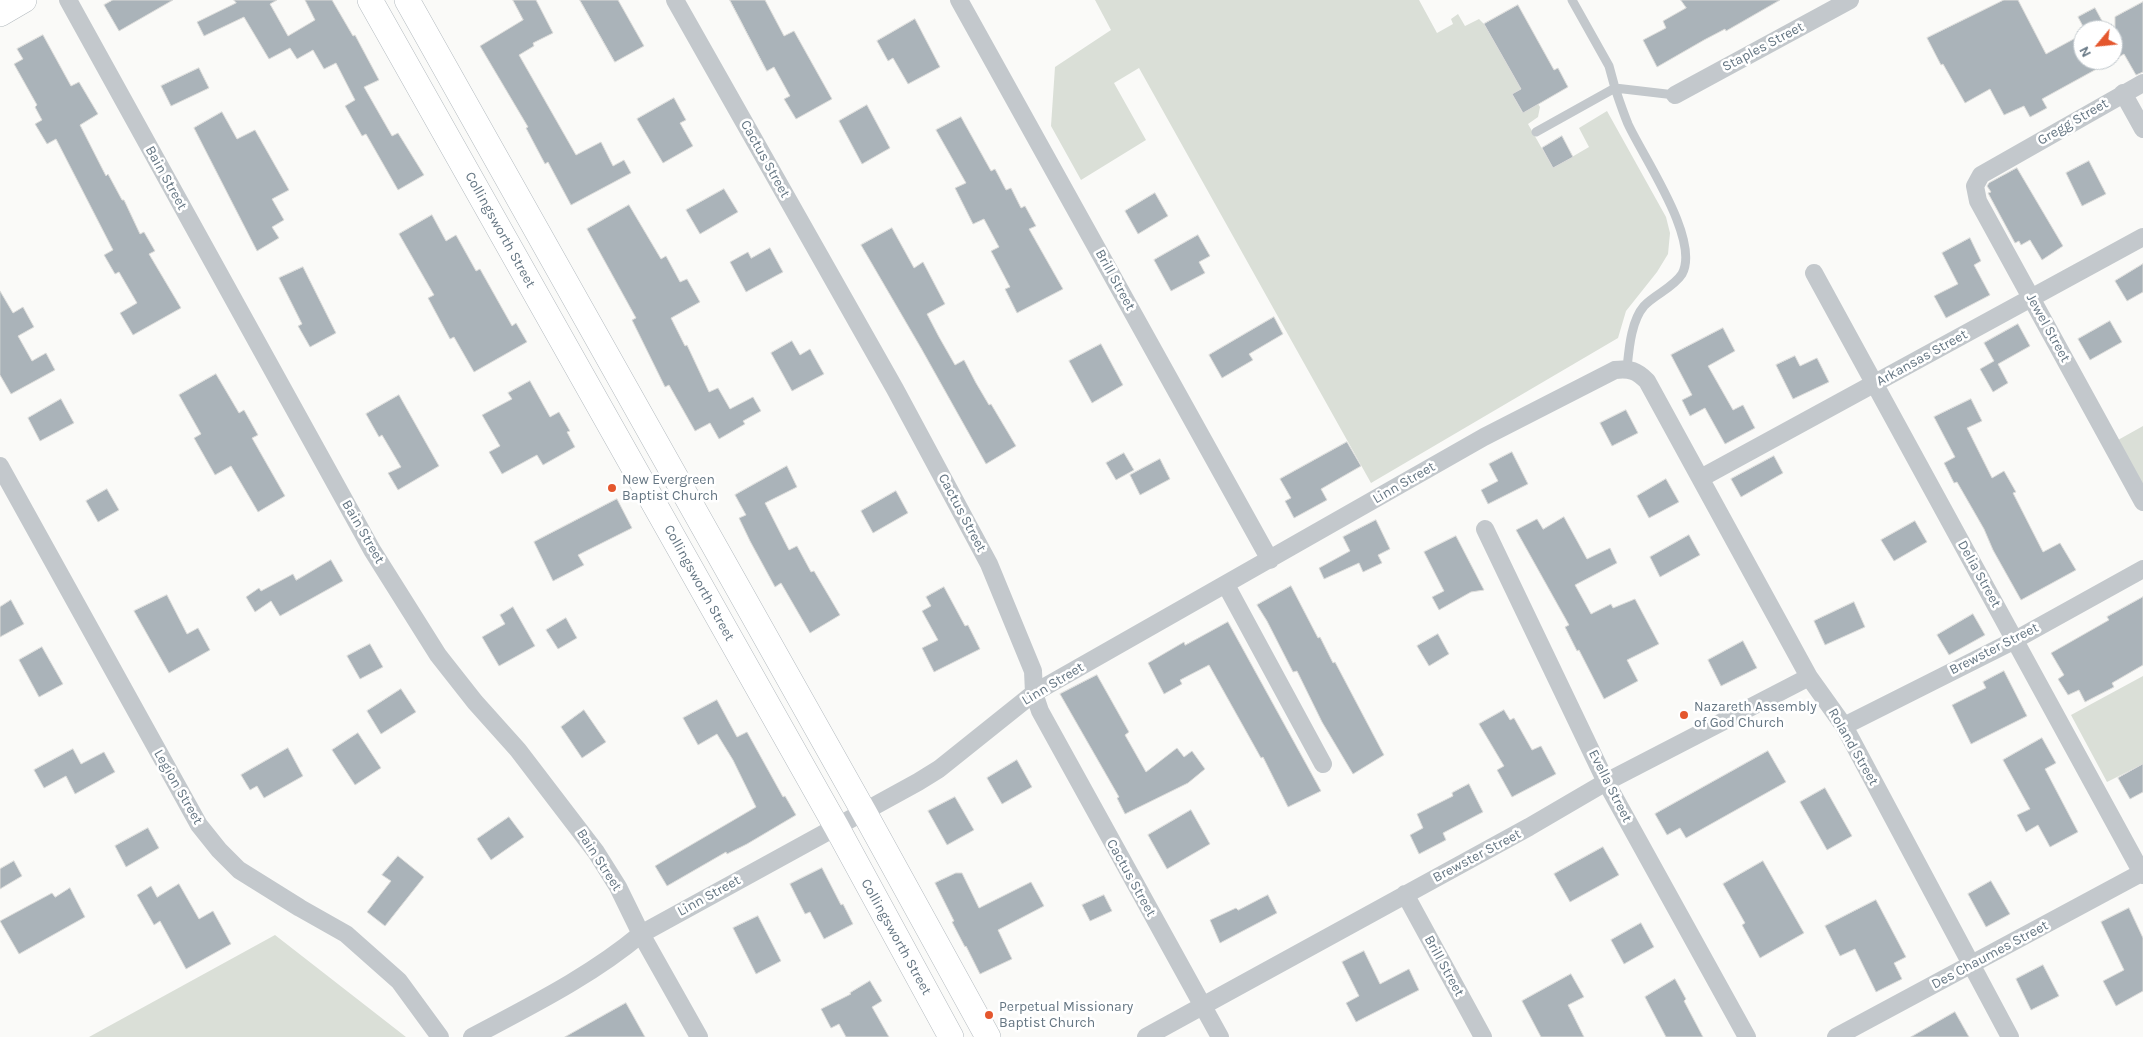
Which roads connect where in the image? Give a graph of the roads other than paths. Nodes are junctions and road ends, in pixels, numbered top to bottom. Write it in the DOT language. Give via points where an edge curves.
graph roads {
  1 [pos="24,0"];
  2 [pos="68,0"];
  3 [pos="370,0"];
  4 [pos="407,0"];
  5 [pos="675,0"];
  6 [pos="959,0"];
  7 [pos="1572,0"];
  8 [pos="1850,0"];
  9 [pos="0,14"];
  10 [pos="2143,83"];
  11 [pos="1615,88"];
  12 [pos="2123,93"];
  13 [pos="1675,95"];
  14 [pos="2143,129"];
  15 [pos="1536,132"];
  16 [pos="2002,162"];
  17 [pos="2143,237"];
  18 [pos="1814,273"];
  19 [pos="2032,298"];
  20 [pos="1627,368"];
  21 [pos="1875,384"];
  22 [pos="0,466"];
  23 [pos="1701,478"];
  24 [pos="2143,502"];
  25 [pos="1485,529"];
  26 [pos="1270,560"];
  27 [pos="2143,569"];
  28 [pos="1226,585"];
  29 [pos="2014,640"];
  30 [pos="1809,677"];
  31 [pos="1034,693"];
  32 [pos="1844,726"];
  33 [pos="1323,764"];
  34 [pos="1606,782"];
  35 [pos="864,812"];
  36 [pos="836,826"];
  37 [pos="2143,873"];
  38 [pos="1405,894"];
  39 [pos="641,934"];
  40 [pos="1972,966"];
  41 [pos="1202,1005"];
  42 [pos="478,1036"];
  43 [pos="440,1037"];
  44 [pos="699,1037"];
  45 [pos="951,1037"];
  46 [pos="988,1037"];
  47 [pos="1146,1037"];
  48 [pos="1220,1037"];
  49 [pos="1483,1037"];
  50 [pos="1747,1037"];
  51 [pos="1836,1037"];
  52 [pos="2010,1037"];
  1 -- 9 [label="main road"];
  2 -- 39 [label="street, Bain Street" via="372,550 438,655 518,750 596,852"];
  3 -- 36 [label="main road, Collingsworth Street"];
  4 -- 35 [label="main road"];
  5 -- 31 [label="street, Cactus Street" via="989,564 1033,671"];
  6 -- 26 [label="street, Brill Street"];
  7 -- 11 [label="lane" via="1609,66"];
  8 -- 13 [label="street, Staples Street"];
  10 -- 12 [label="street, Gregg Street"];
  11 -- 13 [label="lane"];
  11 -- 15 [label="lane"];
  11 -- 20 [label="lane" via="1628,123 1679,222 1686,250 1686,265 1677,280 1643,307 1632,332"];
  12 -- 14 [label="street"];
  12 -- 16 [label="street, Gregg Street"];
  16 -- 19 [label="street, Jewel Street" via="1981,175 1975,186 1976,193"];
  17 -- 19 [label="street, Arkansas Street"];
  18 -- 21 [label="street, Delia Street"];
  19 -- 21 [label="street, Arkansas Street"];
  19 -- 24 [label="street, Jewel Street"];
  20 -- 23 [label="street, Roland Street" via="1647,382"];
  20 -- 26 [label="street, Linn Street" via="1615,370 1484,437"];
  21 -- 23 [label="street, Arkansas Street"];
  21 -- 29 [label="street, Delia Street"];
  22 -- 43 [label="street, Legion Street" via="199,825 239,870 346,934 399,981"];
  23 -- 30 [label="street, Roland Street"];
  25 -- 34 [label="street, Evella Street"];
  26 -- 28 [label="street, Linn Street"];
  27 -- 29 [label="street, Brewster Street"];
  28 -- 31 [label="street, Linn Street"];
  28 -- 33 [label="street"];
  29 -- 32 [label="street, Brewster Street"];
  29 -- 37 [label="street, Delia Street"];
  30 -- 32 [label="street, Roland Street"];
  30 -- 34 [label="street, Brewster Street"];
  31 -- 35 [label="street, Linn Street" via="939,769"];
  31 -- 41 [label="street, Cactus Street" via="1040,712 1067,763"];
  32 -- 40 [label="street, Roland Street"];
  34 -- 38 [label="street, Brewster Street"];
  34 -- 50 [label="street, Evella Street"];
  35 -- 36 [label="street, Linn Street"];
  35 -- 46 [label="main road"];
  36 -- 39 [label="street, Linn Street"];
  36 -- 45 [label="main road, Collingsworth Street"];
  37 -- 40 [label="street, Des Chaumes Street"];
  38 -- 41 [label="street, Brewster Street"];
  38 -- 49 [label="street, Brill Street"];
  39 -- 42 [label="street, Linn Street" via="622,950"];
  39 -- 44 [label="street, Bain Street"];
  40 -- 51 [label="street, Des Chaumes Street"];
  40 -- 52 [label="street, Roland Street"];
  41 -- 47 [label="street, Brewster Street"];
  41 -- 48 [label="street, Cactus Street"];
}
